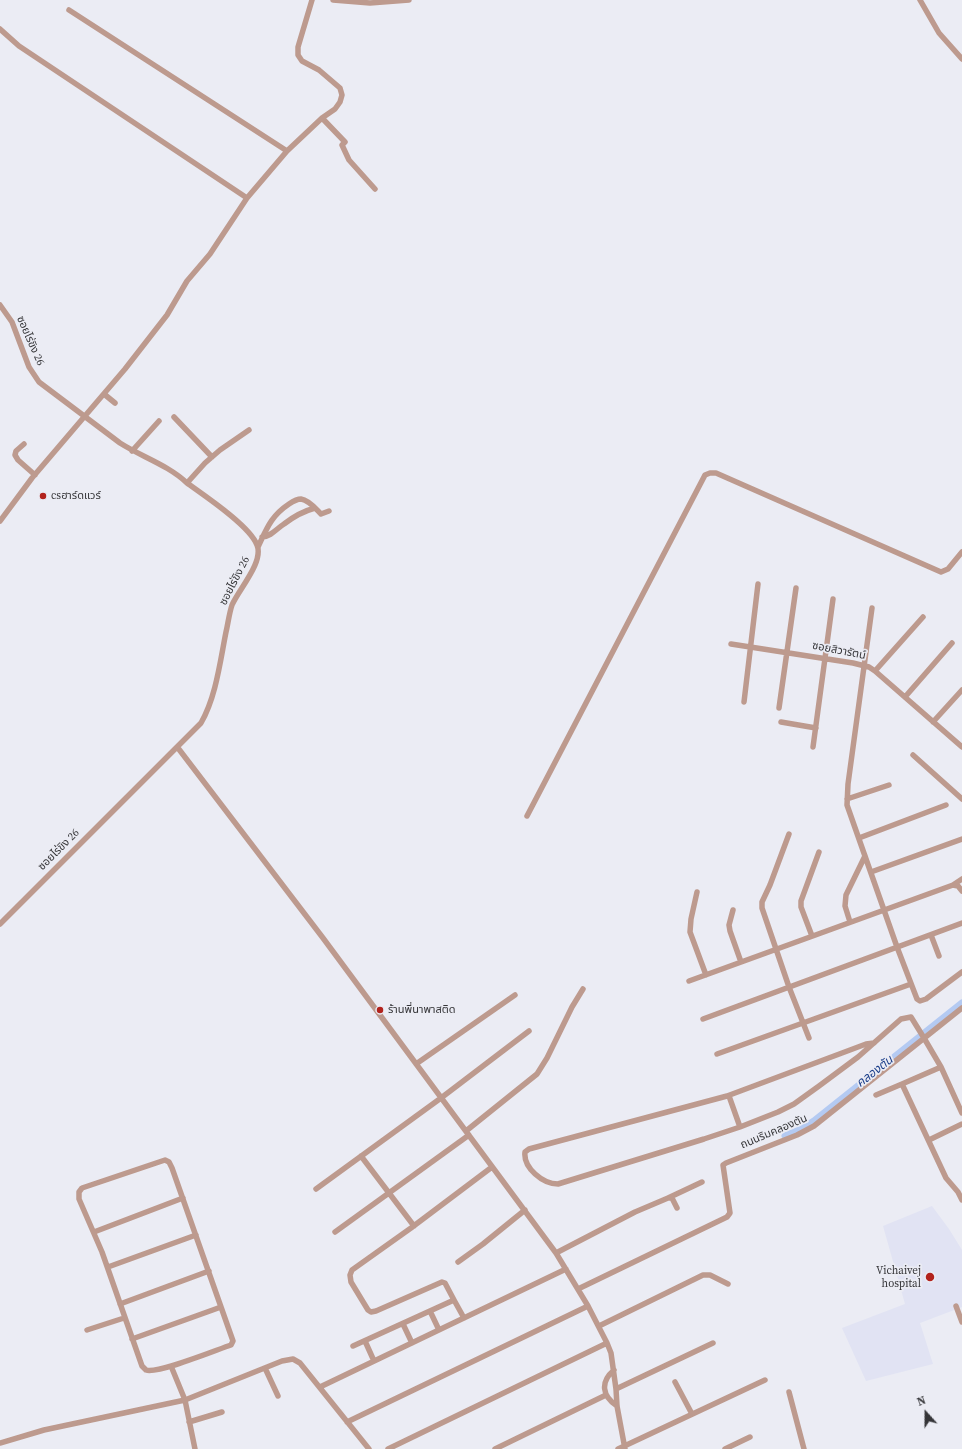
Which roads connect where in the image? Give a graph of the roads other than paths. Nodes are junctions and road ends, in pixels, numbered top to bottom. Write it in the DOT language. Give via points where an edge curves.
graph roads {
  1 [pos="312,0"];
  2 [pos="333,0"];
  3 [pos="409,0"];
  4 [pos="920,0"];
  5 [pos="69,10"];
  6 [pos="0,29"];
  7 [pos="962,59"];
  8 [pos="322,118"];
  9 [pos="285,150"];
  10 [pos="375,189"];
  11 [pos="247,198"];
  12 [pos="0,305"];
  13 [pos="104,394"];
  14 [pos="115,403"];
  15 [pos="84,415"];
  16 [pos="174,417"];
  17 [pos="159,421"];
  18 [pos="249,430"];
  19 [pos="24,444"];
  20 [pos="132,451"];
  21 [pos="212,457"];
  22 [pos="33,473"];
  23 [pos="187,483"];
  24 [pos="315,508"];
  25 [pos="329,511"];
  26 [pos="0,521"];
  27 [pos="262,538"];
  28 [pos="258,547"];
  29 [pos="962,552"];
  30 [pos="758,584"];
  31 [pos="796,588"];
  32 [pos="833,599"];
  33 [pos="872,608"];
  34 [pos="923,617"];
  35 [pos="952,643"];
  36 [pos="731,644"];
  37 [pos="750,647"];
  38 [pos="788,652"];
  39 [pos="825,658"];
  40 [pos="865,666"];
  41 [pos="876,671"];
  42 [pos="962,690"];
  43 [pos="905,697"];
  44 [pos="744,702"];
  45 [pos="779,708"];
  46 [pos="781,722"];
  47 [pos="933,722"];
  48 [pos="816,728"];
  49 [pos="813,747"];
  50 [pos="962,747"];
  51 [pos="178,748"];
  52 [pos="913,756"];
  53 [pos="889,784"];
  54 [pos="847,799"];
  55 [pos="962,799"];
  56 [pos="946,805"];
  57 [pos="527,816"];
  58 [pos="788,834"];
  59 [pos="859,838"];
  60 [pos="962,839"];
  61 [pos="820,852"];
  62 [pos="864,856"];
  63 [pos="871,872"];
  64 [pos="962,879"];
  65 [pos="953,884"];
  66 [pos="962,891"];
  67 [pos="697,892"];
  68 [pos="884,909"];
  69 [pos="733,910"];
  70 [pos="850,922"];
  71 [pos="962,923"];
  72 [pos="0,924"];
  73 [pos="931,935"];
  74 [pos="812,936"];
  75 [pos="897,948"];
  76 [pos="777,949"];
  77 [pos="940,956"];
  78 [pos="741,962"];
  79 [pos="962,972"];
  80 [pos="706,975"];
  81 [pos="689,981"];
  82 [pos="910,984"];
  83 [pos="789,987"];
  84 [pos="583,989"];
  85 [pos="515,996"];
  86 [pos="962,1008"];
  87 [pos="703,1019"];
  88 [pos="803,1022"];
  89 [pos="529,1031"];
  90 [pos="924,1036"];
  91 [pos="809,1038"];
  92 [pos="874,1043"];
  93 [pos="718,1054"];
  94 [pos="416,1064"];
  95 [pos="941,1067"];
  96 [pos="902,1084"];
  97 [pos="876,1095"];
  98 [pos="729,1096"];
  99 [pos="441,1098"];
  100 [pos="962,1113"];
  101 [pos="962,1124"];
  102 [pos="740,1127"];
  103 [pos="467,1133"];
  104 [pos="929,1140"];
  105 [pos="361,1156"];
  106 [pos="492,1168"];
  107 [pos="702,1182"];
  108 [pos="316,1189"];
  109 [pos="389,1192"];
  110 [pos="183,1198"];
  111 [pos="668,1198"];
  112 [pos="962,1200"];
  113 [pos="677,1208"];
  114 [pos="524,1210"];
  115 [pos="414,1226"];
  116 [pos="94,1232"];
  117 [pos="335,1232"];
  118 [pos="196,1234"];
  119 [pos="556,1253"];
  120 [pos="458,1262"];
  121 [pos="108,1267"];
  122 [pos="566,1269"];
  123 [pos="209,1271"];
  124 [pos="728,1284"];
  125 [pos="578,1289"];
  126 [pos="454,1300"];
  127 [pos="120,1304"];
  128 [pos="588,1306"];
  129 [pos="956,1306"];
  130 [pos="221,1307"];
  131 [pos="430,1311"];
  132 [pos="124,1318"];
  133 [pos="464,1318"];
  134 [pos="962,1322"];
  135 [pos="403,1324"];
  136 [pos="599,1326"];
  137 [pos="87,1330"];
  138 [pos="440,1330"];
  139 [pos="132,1339"];
  140 [pos="365,1341"];
  141 [pos="608,1343"];
  142 [pos="412,1344"];
  143 [pos="713,1344"];
  144 [pos="353,1346"];
  145 [pos="374,1362"];
  146 [pos="171,1366"];
  147 [pos="265,1368"];
  148 [pos="614,1370"];
  149 [pos="765,1380"];
  150 [pos="676,1382"];
  151 [pos="320,1387"];
  152 [pos="616,1389"];
  153 [pos="789,1392"];
  154 [pos="606,1395"];
  155 [pos="278,1396"];
  156 [pos="185,1400"];
  157 [pos="617,1406"];
  158 [pos="222,1412"];
  159 [pos="692,1414"];
  160 [pos="189,1422"];
  161 [pos="347,1422"];
  162 [pos="750,1437"];
  163 [pos="0,1443"];
  164 [pos="622,1448"];
  165 [pos="195,1449"];
  166 [pos="369,1449"];
  167 [pos="388,1449"];
  168 [pos="495,1449"];
  169 [pos="725,1449"];
  170 [pos="804,1449"];
  1 -- 8 [label="street" via="298,55 302,61 333,81 342,94 335,109"];
  2 -- 3 [label="street" via="370,3"];
  4 -- 7 [label="street" via="939,33"];
  5 -- 9 [label="street"];
  6 -- 11 [label="street" via="19,46"];
  8 -- 9 [label="street"];
  8 -- 10 [label="street" via="345,142 342,145 349,160"];
  9 -- 11 [label="street"];
  11 -- 13 [label="street" via="210,254 187,282 167,315"];
  12 -- 15 [label="street, ซอยไร่ขิง 26" via="12,322 29,367 39,382"];
  13 -- 14 [label="street"];
  13 -- 15 [label="street"];
  15 -- 20 [label="street, ซอยไร่ขิง 26"];
  15 -- 22 [label="street"];
  16 -- 21 [label="street"];
  17 -- 20 [label="street"];
  18 -- 21 [label="street"];
  19 -- 22 [label="street" via="14,455"];
  20 -- 23 [label="street, ซอยไร่ขิง 26" via="179,476"];
  21 -- 23 [label="street"];
  22 -- 26 [label="street"];
  23 -- 28 [label="street, ซอยไร่ขิง 26" via="242,525 254,538"];
  24 -- 25 [label="street" via="321,514"];
  24 -- 27 [label="street" via="284,524 268,537"];
  24 -- 27 [label="street" via="301,499 294,501 275,516"];
  27 -- 28 [label="street"];
  28 -- 51 [label="street, ซอยไร่ขิง 26" via="258,559 231,607 208,711 201,723"];
  29 -- 57 [label="street" via="948,569 941,572 716,473 705,475"];
  30 -- 37 [label="street"];
  31 -- 38 [label="street"];
  32 -- 39 [label="street"];
  33 -- 40 [label="street"];
  34 -- 41 [label="street"];
  35 -- 43 [label="street"];
  36 -- 37 [label="street, ซอยสิวารัตน์"];
  37 -- 38 [label="street, ซอยสิวารัตน์"];
  37 -- 44 [label="street"];
  38 -- 39 [label="street, ซอยสิวารัตน์"];
  38 -- 45 [label="street"];
  39 -- 40 [label="street, ซอยสิวารัตน์"];
  39 -- 48 [label="street"];
  40 -- 41 [label="street, ซอยสิวารัตน์"];
  40 -- 54 [label="street"];
  41 -- 43 [label="street, ซอยสิวารัตน์"];
  42 -- 47 [label="street"];
  43 -- 47 [label="street, ซอยสิวารัตน์"];
  46 -- 48 [label="street"];
  47 -- 50 [label="street, ซอยสิวารัตน์"];
  48 -- 49 [label="street"];
  51 -- 72 [label="street, ซอยไร่ขิง 26"];
  51 -- 94 [label="street"];
  52 -- 55 [label="street"];
  53 -- 54 [label="street"];
  54 -- 59 [label="street"];
  56 -- 59 [label="street"];
  58 -- 76 [label="street" via="762,902"];
  59 -- 62 [label="street"];
  60 -- 63 [label="street"];
  61 -- 74 [label="street" via="801,901"];
  62 -- 63 [label="street"];
  62 -- 70 [label="street" via="846,895"];
  63 -- 68 [label="street"];
  64 -- 65 [label="street"];
  65 -- 66 [label="street"];
  65 -- 68 [label="street"];
  67 -- 80 [label="street" via="690,932"];
  68 -- 70 [label="street"];
  68 -- 75 [label="street"];
  69 -- 78 [label="street" via="729,925"];
  70 -- 74 [label="street"];
  71 -- 73 [label="street"];
  73 -- 75 [label="street"];
  73 -- 77 [label="street"];
  74 -- 76 [label="street"];
  75 -- 82 [label="street"];
  75 -- 83 [label="street"];
  76 -- 78 [label="street"];
  76 -- 83 [label="street"];
  78 -- 80 [label="street"];
  79 -- 82 [label="street" via="940,990 920,1001"];
  80 -- 81 [label="street"];
  82 -- 88 [label="street"];
  83 -- 87 [label="street"];
  83 -- 88 [label="street"];
  84 -- 103 [label="street" via="537,1074"];
  85 -- 94 [label="street"];
  86 -- 90 [label="street, ถนนริมคลองตัน"];
  88 -- 91 [label="street"];
  88 -- 93 [label="street"];
  89 -- 99 [label="street"];
  90 -- 92 [label="street" via="911,1017 906,1017"];
  90 -- 95 [label="street"];
  90 -- 125 [label="street, ถนนริมคลองตัน" via="808,1130 723,1165 730,1213 727,1218"];
  92 -- 98 [label="street"];
  92 -- 102 [label="street" via="794,1104"];
  94 -- 99 [label="street"];
  95 -- 96 [label="street"];
  95 -- 100 [label="street"];
  96 -- 97 [label="street"];
  96 -- 104 [label="street"];
  98 -- 102 [label="street"];
  98 -- 102 [label="street" via="529,1148 525,1152 527,1162 545,1181 558,1184"];
  99 -- 103 [label="street"];
  99 -- 105 [label="street"];
  101 -- 104 [label="street"];
  103 -- 106 [label="street"];
  103 -- 109 [label="street"];
  104 -- 112 [label="street" via="946,1178"];
  105 -- 108 [label="street"];
  105 -- 109 [label="street"];
  106 -- 114 [label="street"];
  106 -- 115 [label="street"];
  107 -- 111 [label="street"];
  109 -- 115 [label="street"];
  109 -- 117 [label="street"];
  110 -- 116 [label="street"];
  110 -- 116 [label="street" via="172,1168 165,1160 82,1188 78,1199"];
  110 -- 118 [label="street"];
  111 -- 113 [label="street" via="672,1198"];
  111 -- 119 [label="street"];
  114 -- 119 [label="street"];
  114 -- 120 [label="street"];
  115 -- 126 [label="street" via="352,1270 351,1282 371,1312 442,1282"];
  116 -- 121 [label="street"];
  118 -- 121 [label="street"];
  118 -- 123 [label="street"];
  119 -- 122 [label="street"];
  121 -- 127 [label="street"];
  122 -- 125 [label="street"];
  122 -- 133 [label="street"];
  123 -- 127 [label="street"];
  123 -- 130 [label="street"];
  124 -- 136 [label="street" via="716,1277 703,1275"];
  125 -- 128 [label="street"];
  126 -- 131 [label="street"];
  126 -- 133 [label="street"];
  127 -- 132 [label="street"];
  128 -- 136 [label="street"];
  128 -- 161 [label="street"];
  129 -- 134 [label="street"];
  130 -- 139 [label="street"];
  130 -- 146 [label="street" via="232,1337 231,1345"];
  131 -- 135 [label="street"];
  131 -- 138 [label="street"];
  132 -- 137 [label="street"];
  132 -- 139 [label="street"];
  133 -- 138 [label="street"];
  135 -- 140 [label="street"];
  135 -- 142 [label="street"];
  136 -- 141 [label="street"];
  138 -- 142 [label="street"];
  139 -- 146 [label="street" via="146,1370 159,1370"];
  140 -- 144 [label="street"];
  140 -- 145 [label="street"];
  141 -- 148 [label="street"];
  141 -- 167 [label="street"];
  142 -- 145 [label="street"];
  143 -- 152 [label="street"];
  145 -- 151 [label="street"];
  146 -- 156 [label="street"];
  147 -- 151 [label="street" via="293,1359 300,1363"];
  147 -- 155 [label="street"];
  147 -- 156 [label="street"];
  148 -- 152 [label="street"];
  148 -- 154 [label="street" via="605,1383"];
  149 -- 159 [label="street"];
  150 -- 159 [label="street"];
  151 -- 161 [label="street"];
  152 -- 157 [label="street"];
  153 -- 170 [label="street"];
  154 -- 157 [label="street"];
  154 -- 168 [label="street"];
  156 -- 160 [label="street"];
  156 -- 163 [label="street" via="44,1430"];
  157 -- 164 [label="street"];
  158 -- 160 [label="street"];
  159 -- 164 [label="street"];
  160 -- 165 [label="street"];
  161 -- 166 [label="street"];
  162 -- 169 [label="street"];
}
